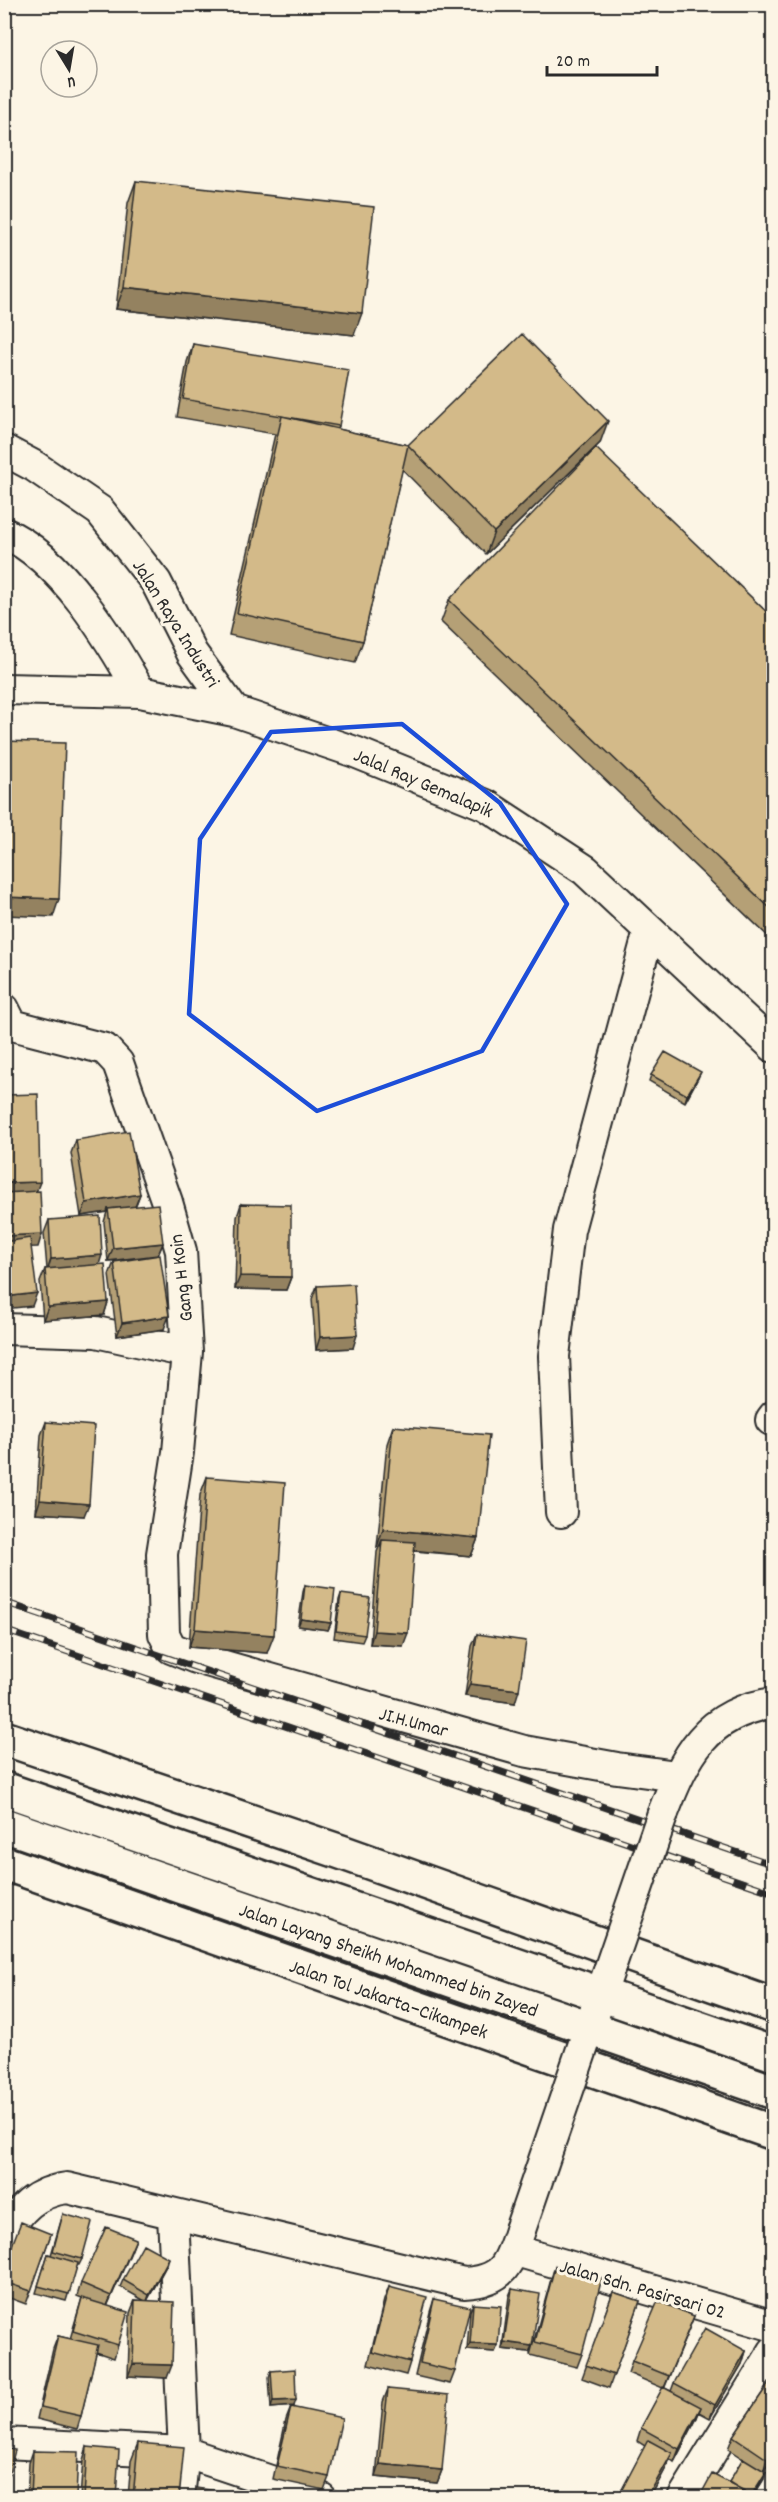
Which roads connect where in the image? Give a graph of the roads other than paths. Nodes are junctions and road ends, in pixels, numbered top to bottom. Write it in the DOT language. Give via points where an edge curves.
graph roads {
  1 [pos="4,450"];
  2 [pos="4,533"];
  3 [pos="4,689"];
  4 [pos="140,692"];
  5 [pos="234,711"];
  6 [pos="650,931"];
  7 [pos="7,1019"];
  8 [pos="774,1047"];
  9 [pos="4,1329"];
  10 [pos="187,1352"];
  11 [pos="561,1512"];
  12 [pos="164,1634"];
  13 [pos="774,1703"];
  14 [pos="4,1738"];
  15 [pos="677,1776"];
  16 [pos="4,1789"];
  17 [pos="4,1825"];
  18 [pos="4,1863"];
  19 [pos="774,2006"];
  20 [pos="774,2054"];
  21 [pos="774,2092"];
  22 [pos="774,2133"];
  23 [pos="173,2215"];
  24 [pos="4,2236"];
  25 [pos="517,2240"];
  26 [pos="774,2326"];
  27 [pos="774,2352"];
  28 [pos="4,2443"];
  29 [pos="184,2452"];
  30 [pos="180,2498"];
  31 [pos="321,2498"];
  32 [pos="683,2498"];
  1 -- 5 [label="street, Jalan Raya Industri" via="100,511 156,582 192,653"];
  2 -- 4 [label="street" via="20,539 83,602 112,641"];
  3 -- 4 [label="street, Jalal Ray Gemalapik"];
  4 -- 5 [label="street, Jalal Ray Gemalapik"];
  5 -- 6 [label="street, Jalal Ray Gemalapik" via="355,752 486,805 585,870"];
  6 -- 8 [label="street, Jalal Ray Gemalapik"];
  6 -- 11 [label="street" via="569,1230 554,1356"];
  7 -- 10 [label="street, Gang H Koin" via="105,1049 118,1063 181,1251"];
  9 -- 10 [label="street" via="96,1332"];
  10 -- 12 [label="street, Gang H Koin" via="178,1452 162,1554"];
  12 -- 15 [label="street, JI.H.Umar" via="171,1648 196,1658 363,1707 524,1751"];
  13 -- 15 [label="street" via="740,1711 712,1730 689,1754"];
  14 -- 19 [label="highway" via="341,1852"];
  15 -- 25 [label="street, bridge"];
  16 -- 20 [label="highway, Jalan Layang Sheikh Mohammed bin Zayed, bridge"];
  17 -- 21 [label="highway, Jalan Layang Sheikh Mohammed bin Zayed, bridge"];
  18 -- 22 [label="highway, Jalan Tol Jakarta–Cikampek"];
  23 -- 24 [label="street" via="67,2188 54,2190 25,2205"];
  23 -- 25 [label="street" via="464,2283 480,2282 500,2273"];
  23 -- 29 [label="street"];
  25 -- 26 [label="street, Jalan Sdn. Pasirsari 02"];
  27 -- 32 [label="street"];
  28 -- 29 [label="street"];
  29 -- 30 [label="street"];
  29 -- 31 [label="street"];
}
